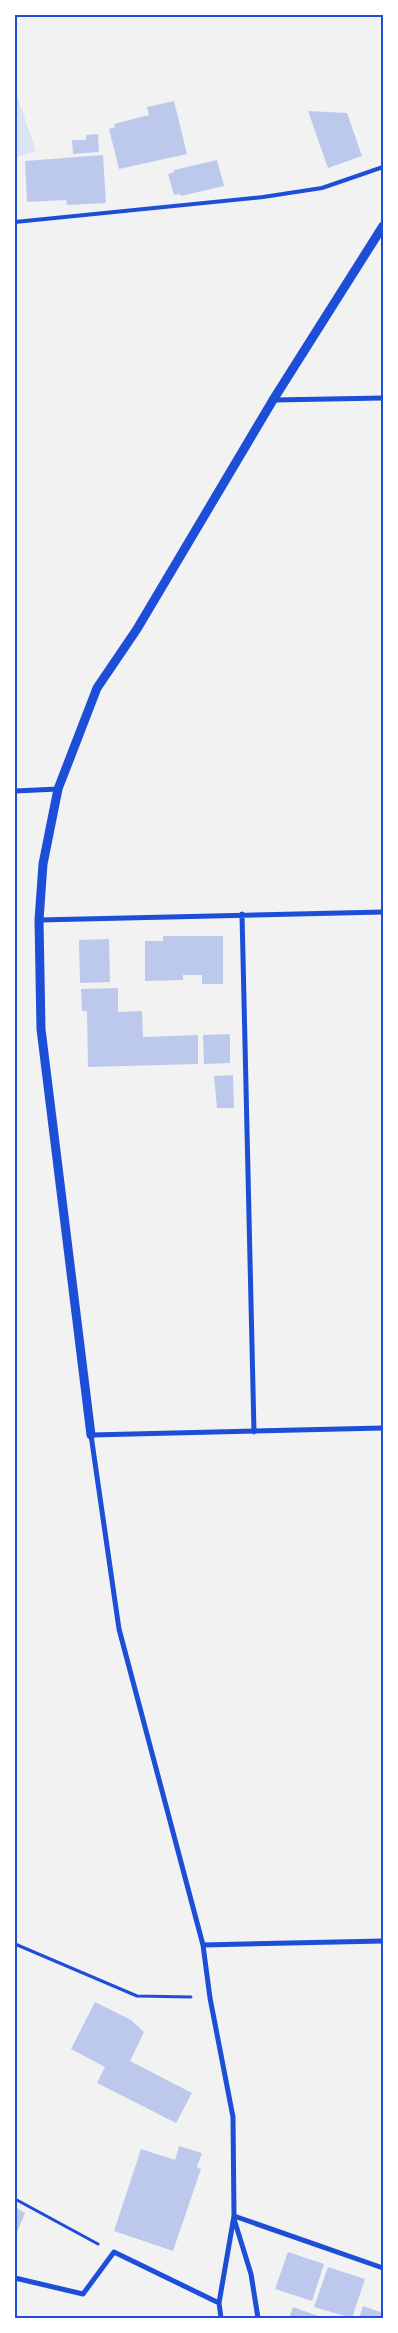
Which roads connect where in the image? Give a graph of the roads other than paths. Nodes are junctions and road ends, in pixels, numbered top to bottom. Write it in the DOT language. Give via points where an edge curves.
graph roads {
  1 [pos="383,167"];
  2 [pos="15,222"];
  3 [pos="383,226"];
  4 [pos="383,398"];
  5 [pos="273,400"];
  6 [pos="58,789"];
  7 [pos="15,792"];
  8 [pos="383,912"];
  9 [pos="242,914"];
  10 [pos="39,920"];
  11 [pos="383,1428"];
  12 [pos="254,1432"];
  13 [pos="91,1435"];
  14 [pos="383,1940"];
  15 [pos="203,1945"];
  16 [pos="234,2216"];
  17 [pos="383,2268"];
  18 [pos="15,2278"];
  19 [pos="219,2303"];
  20 [pos="221,2318"];
  21 [pos="258,2318"];
  1 -- 2 [label="lane" via="322,188 262,197"];
  3 -- 5 [label="street"];
  4 -- 5 [label="street"];
  5 -- 6 [label="street" via="137,629 97,688"];
  6 -- 7 [label="street"];
  6 -- 10 [label="street" via="43,864"];
  8 -- 9 [label="street"];
  9 -- 10 [label="street"];
  9 -- 12 [label="street"];
  10 -- 13 [label="street" via="41,1029"];
  11 -- 12 [label="street"];
  12 -- 13 [label="street"];
  13 -- 15 [label="street" via="118,1629"];
  14 -- 15 [label="street"];
  15 -- 16 [label="street" via="233,2117"];
  16 -- 17 [label="street"];
  16 -- 19 [label="street"];
  16 -- 21 [label="street" via="251,2274"];
  18 -- 19 [label="street" via="83,2294 114,2252"];
  19 -- 20 [label="street"];
}
